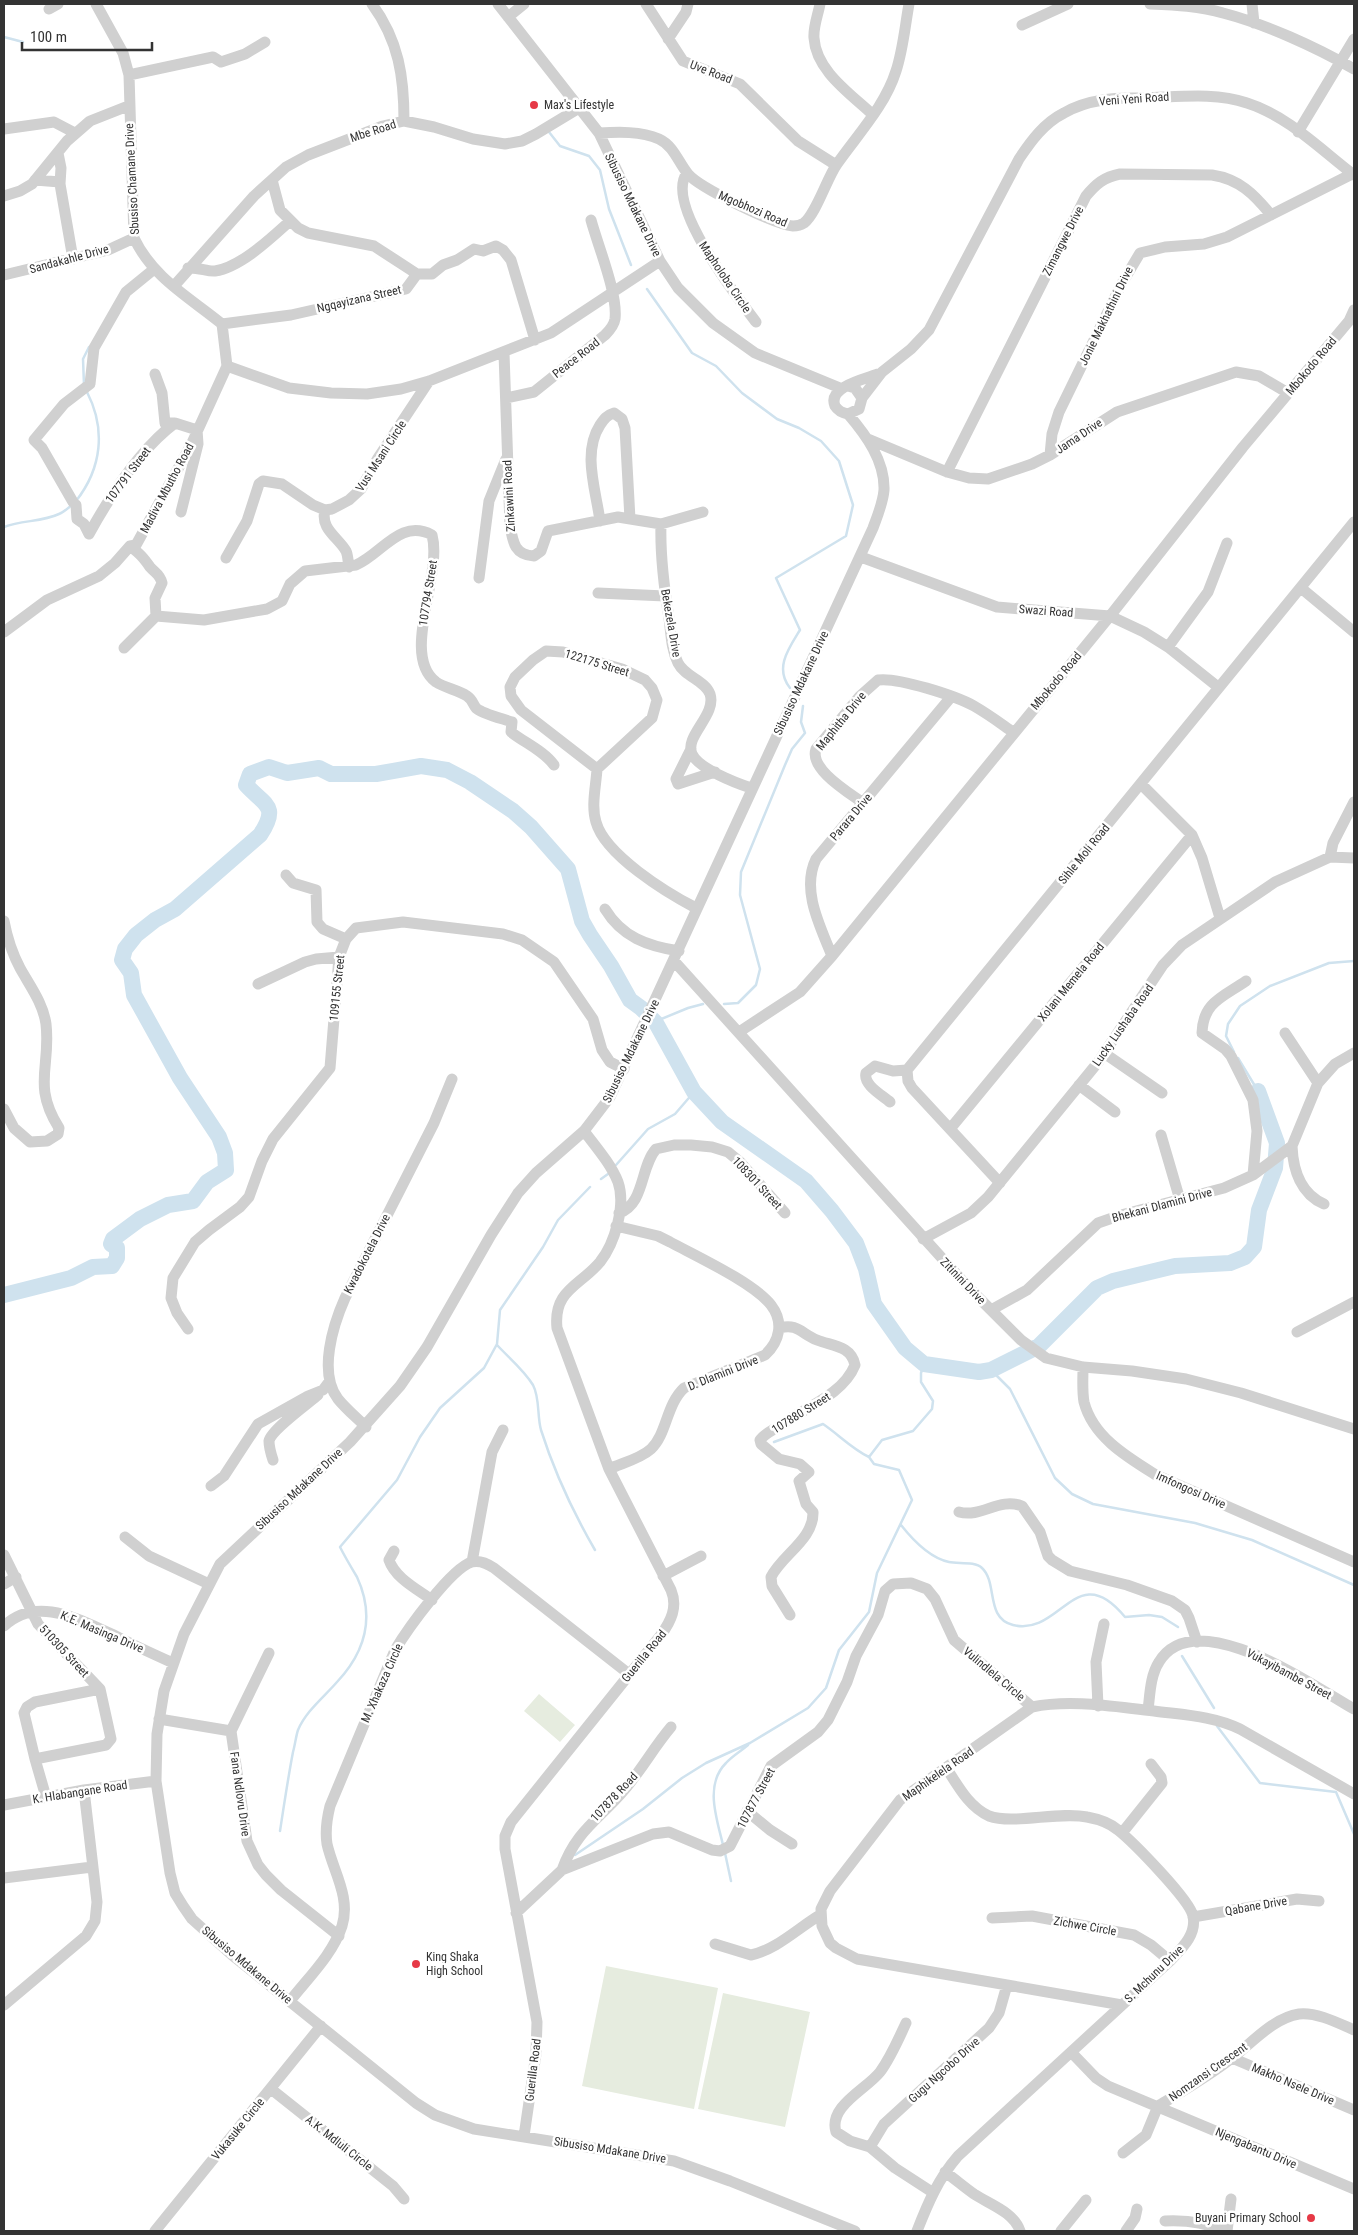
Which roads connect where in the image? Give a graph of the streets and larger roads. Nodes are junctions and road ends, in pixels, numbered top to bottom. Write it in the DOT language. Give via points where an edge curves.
graph roads {
  1 [pos="96,4"];
  2 [pos="372,4"];
  3 [pos="498,4"];
  4 [pos="524,4"];
  5 [pos="646,4"];
  6 [pos="688,4"];
  7 [pos="820,4"];
  8 [pos="909,4"];
  9 [pos="1068,4"];
  10 [pos="1150,4"];
  11 [pos="1252,4"];
  12 [pos="508,17"];
  13 [pos="1254,22"];
  14 [pos="1022,24"];
  15 [pos="668,38"];
  16 [pos="1354,39"];
  17 [pos="265,42"];
  18 [pos="1341,62"];
  19 [pos="1354,69"];
  20 [pos="129,75"];
  21 [pos="128,106"];
  22 [pos="579,108"];
  23 [pos="872,114"];
  24 [pos="404,121"];
  25 [pos="4,129"];
  26 [pos="599,132"];
  27 [pos="1298,132"];
  28 [pos="75,133"];
  29 [pos="58,153"];
  30 [pos="836,165"];
  31 [pos="687,173"];
  32 [pos="1353,175"];
  33 [pos="35,180"];
  34 [pos="272,180"];
  35 [pos="60,182"];
  36 [pos="4,196"];
  37 [pos="1271,215"];
  38 [pos="591,220"];
  39 [pos="290,221"];
  40 [pos="134,238"];
  41 [pos="73,260"];
  42 [pos="660,261"];
  43 [pos="188,268"];
  44 [pos="153,270"];
  45 [pos="417,274"];
  46 [pos="4,275"];
  47 [pos="174,286"];
  48 [pos="612,292"];
  49 [pos="1354,310"];
  50 [pos="756,322"];
  51 [pos="222,324"];
  52 [pos="535,340"];
  53 [pos="504,353"];
  54 [pos="227,366"];
  55 [pos="882,372"];
  56 [pos="155,374"];
  57 [pos="429,382"];
  58 [pos="841,391"];
  59 [pos="1288,393"];
  60 [pos="506,398"];
  61 [pos="856,407"];
  62 [pos="175,423"];
  63 [pos="197,430"];
  64 [pos="866,435"];
  65 [pos="1050,455"];
  66 [pos="507,456"];
  67 [pos="947,472"];
  68 [pos="324,510"];
  69 [pos="181,512"];
  70 [pos="703,512"];
  71 [pos="630,519"];
  72 [pos="600,520"];
  73 [pos="1354,522"];
  74 [pos="661,524"];
  75 [pos="1227,543"];
  76 [pos="130,546"];
  77 [pos="861,557"];
  78 [pos="226,558"];
  79 [pos="349,566"];
  80 [pos="479,578"];
  81 [pos="1301,588"];
  82 [pos="598,593"];
  83 [pos="665,596"];
  84 [pos="156,616"];
  85 [pos="1110,616"];
  86 [pos="4,632"];
  87 [pos="1354,632"];
  88 [pos="124,648"];
  89 [pos="1168,648"];
  90 [pos="1218,687"];
  91 [pos="951,697"];
  92 [pos="1013,732"];
  93 [pos="691,749"];
  94 [pos="554,765"];
  95 [pos="597,769"];
  96 [pos="714,772"];
  97 [pos="1141,784"];
  98 [pos="751,788"];
  99 [pos="1354,802"];
  100 [pos="863,803"];
  101 [pos="1192,835"];
  102 [pos="1330,857"];
  103 [pos="1354,858"];
  104 [pos="286,875"];
  105 [pos="696,908"];
  106 [pos="605,909"];
  107 [pos="1220,918"];
  108 [pos="4,921"];
  109 [pos="346,938"];
  110 [pos="7,947"];
  111 [pos="677,956"];
  112 [pos="832,956"];
  113 [pos="339,957"];
  114 [pos="1246,981"];
  115 [pos="258,984"];
  116 [pos="739,1032"];
  117 [pos="1285,1033"];
  118 [pos="1104,1053"];
  119 [pos="1354,1053"];
  120 [pos="624,1069"];
  121 [pos="907,1070"];
  122 [pos="452,1079"];
  123 [pos="1318,1083"];
  124 [pos="1079,1085"];
  125 [pos="1162,1093"];
  126 [pos="890,1102"];
  127 [pos="4,1109"];
  128 [pos="1115,1112"];
  129 [pos="950,1129"];
  130 [pos="584,1131"];
  131 [pos="1160,1135"];
  132 [pos="1289,1148"];
  133 [pos="1253,1175"];
  134 [pos="1000,1184"];
  135 [pos="1180,1200"];
  136 [pos="1324,1204"];
  137 [pos="619,1213"];
  138 [pos="785,1213"];
  139 [pos="616,1226"];
  140 [pos="923,1239"];
  141 [pos="1354,1302"];
  142 [pos="991,1310"];
  143 [pos="780,1328"];
  144 [pos="188,1329"];
  145 [pos="1297,1332"];
  146 [pos="1083,1367"];
  147 [pos="326,1386"];
  148 [pos="366,1427"];
  149 [pos="1354,1429"];
  150 [pos="503,1430"];
  151 [pos="273,1460"];
  152 [pos="609,1469"];
  153 [pos="211,1486"];
  154 [pos="959,1512"];
  155 [pos="125,1537"];
  156 [pos="394,1552"];
  157 [pos="4,1555"];
  158 [pos="701,1556"];
  159 [pos="472,1562"];
  160 [pos="1354,1562"];
  161 [pos="663,1576"];
  162 [pos="16,1577"];
  163 [pos="4,1584"];
  164 [pos="209,1584"];
  165 [pos="927,1589"];
  166 [pos="432,1600"];
  167 [pos="32,1611"];
  168 [pos="790,1615"];
  169 [pos="1104,1624"];
  170 [pos="4,1626"];
  171 [pos="1197,1642"];
  172 [pos="269,1653"];
  173 [pos="173,1663"];
  174 [pos="629,1674"];
  175 [pos="100,1689"];
  176 [pos="1098,1706"];
  177 [pos="1032,1707"];
  178 [pos="1354,1709"];
  179 [pos="1148,1710"];
  180 [pos="159,1719"];
  181 [pos="671,1727"];
  182 [pos="230,1732"];
  183 [pos="35,1759"];
  184 [pos="1151,1764"];
  185 [pos="946,1769"];
  186 [pos="156,1781"];
  187 [pos="84,1790"];
  188 [pos="1354,1794"];
  189 [pos="46,1797"];
  190 [pos="4,1805"];
  191 [pos="747,1811"];
  192 [pos="1122,1833"];
  193 [pos="792,1844"];
  194 [pos="92,1867"];
  195 [pos="562,1870"];
  196 [pos="4,1878"];
  197 [pos="1319,1900"];
  198 [pos="516,1913"];
  199 [pos="820,1915"];
  200 [pos="1193,1917"];
  201 [pos="992,1918"];
  202 [pos="339,1936"];
  203 [pos="715,1944"];
  204 [pos="1170,1961"];
  205 [pos="1007,1986"];
  206 [pos="290,2001"];
  207 [pos="4,2005"];
  208 [pos="1122,2005"];
  209 [pos="906,2023"];
  210 [pos="321,2026"];
  211 [pos="1354,2030"];
  212 [pos="1071,2052"];
  213 [pos="1232,2058"];
  214 [pos="271,2089"];
  215 [pos="1158,2106"];
  216 [pos="1354,2110"];
  217 [pos="524,2136"];
  218 [pos="870,2147"];
  219 [pos="1122,2153"];
  220 [pos="945,2172"];
  221 [pos="1354,2189"];
  222 [pos="932,2192"];
  223 [pos="404,2199"];
  224 [pos="1231,2199"];
  225 [pos="1086,2200"];
  226 [pos="1137,2209"];
  227 [pos="1165,2221"];
  228 [pos="155,2231"];
  229 [pos="855,2231"];
  230 [pos="917,2231"];
  231 [pos="1020,2231"];
  232 [pos="1062,2231"];
  233 [pos="1126,2231"];
  234 [pos="1226,2231"];
  1 -- 20 [label="street, Sbusiso Chamane Drive" via="123,53"];
  2 -- 24 [label="street" via="402,69"];
  3 -- 12 [label="street, Sibusiso Mdakane Drive"];
  4 -- 12 [label="street"];
  5 -- 15 [label="street, Uve Road"];
  6 -- 15 [label="street"];
  7 -- 23 [label="street" via="814,34 820,58 827,70"];
  8 -- 23 [label="street, Mgobhozi Road" via="897,70"];
  9 -- 14 [label="street"];
  10 -- 13 [label="street" via="1195,7"];
  11 -- 13 [label="street"];
  12 -- 22 [label="street, Sibusiso Mdakane Drive"];
  13 -- 18 [label="street"];
  15 -- 30 [label="street, Uve Road" via="683,61 740,84 798,141"];
  16 -- 18 [label="street"];
  17 -- 20 [label="street" via="221,62 212,57"];
  18 -- 19 [label="street"];
  18 -- 27 [label="street"];
  20 -- 21 [label="street, Sbusiso Chamane Drive"];
  21 -- 28 [label="street" via="98,117"];
  21 -- 40 [label="street, Sbusiso Chamane Drive"];
  22 -- 24 [label="street, Mbe Road" via="536,134 505,144 472,140"];
  22 -- 26 [label="street, Sibusiso Mdakane Drive"];
  23 -- 30 [label="street, Mgobhozi Road" via="866,128"];
  24 -- 34 [label="street, Mbe Road" via="308,155 286,167"];
  25 -- 28 [label="street" via="54,122"];
  26 -- 31 [label="street, Mgobhozi Road" via="658,139 674,153"];
  26 -- 42 [label="street, Sibusiso Mdakane Drive"];
  27 -- 32 [label="street, Veni Yeni Road"];
  27 -- 55 [label="street, Veni Yeni Road" via="1267,111 1227,98 1105,99 1063,113 1047,124 1019,159 929,330 912,349"];
  28 -- 29 [label="street"];
  29 -- 33 [label="street"];
  29 -- 35 [label="street"];
  30 -- 31 [label="street, Mgobhozi Road" via="809,218 796,226 772,219 716,193"];
  31 -- 50 [label="street, Mapholoba Circle" via="683,183 684,198 704,248"];
  32 -- 37 [label="street, Jonie Makhathini Drive"];
  33 -- 35 [label="street"];
  33 -- 36 [label="street" via="26,189"];
  34 -- 39 [label="street" via="280,210"];
  34 -- 43 [label="street, Mbe Road"];
  35 -- 41 [label="street"];
  37 -- 65 [label="street, Jonie Makhathini Drive" via="1227,237 1204,244 1154,249 1138,256 1060,412 1052,434"];
  37 -- 67 [label="street, Zimangwe Drive" via="1243,186 1212,174 1120,174 1109,176 1095,185 1086,196 1040,284"];
  38 -- 48 [label="street, Peace Road"];
  39 -- 43 [label="street" via="228,268 211,272"];
  39 -- 45 [label="street" via="308,234 374,246"];
  40 -- 41 [label="street, Sandakahle Drive"];
  40 -- 44 [label="street, Sbusiso Chamane Drive"];
  41 -- 46 [label="street, Sandakahle Drive"];
  42 -- 48 [label="street"];
  42 -- 58 [label="street, Sibusiso Mdakane Drive" via="678,288 713,323 755,353"];
  43 -- 47 [label="street, Mbe Road"];
  44 -- 47 [label="street, Sbusiso Chamane Drive"];
  44 -- 62 [label="street, 107791 Street" via="126,292 97,343 92,353 90,384 64,404 34,440 42,448 89,534 120,484 157,438"];
  45 -- 51 [label="street, Ngqayizana Street" via="406,289 290,315"];
  45 -- 52 [label="street, Ngqayizana Street" via="432,274 474,249 483,251 491,246 499,247 511,260"];
  47 -- 51 [label="street, Sbusiso Chamane Drive"];
  48 -- 52 [label="street" via="551,333"];
  48 -- 60 [label="street, Peace Road" via="615,321 608,333 534,392"];
  49 -- 59 [label="street, Mbokodo Road" via="1349,321"];
  51 -- 54 [label="street"];
  52 -- 53 [label="street"];
  53 -- 57 [label="street"];
  53 -- 60 [label="street, Zinkawini Road"];
  54 -- 57 [label="street" via="289,388 331,393 386,392"];
  54 -- 63 [label="street, Madiva Mbutho Road"];
  55 -- 58 [label="street, Veni Yeni Road"];
  55 -- 61 [label="street, Veni Yeni Road"];
  56 -- 62 [label="street" via="162,393 165,423"];
  57 -- 68 [label="street, Vusi Msani Circle" via="361,489 340,505"];
  58 -- 61 [label="street" via="856,388"];
  58 -- 61 [label="street" via="838,409"];
  59 -- 65 [label="street, Jama Drive" via="1259,376 1236,372 1117,412"];
  59 -- 85 [label="street, Mbokodo Road"];
  60 -- 66 [label="street, Zinkawini Road"];
  61 -- 64 [label="street, Sibusiso Mdakane Drive"];
  62 -- 63 [label="street"];
  63 -- 69 [label="street" via="198,444"];
  63 -- 76 [label="street, Madiva Mbutho Road" via="136,545"];
  64 -- 67 [label="street, Jama Drive"];
  64 -- 77 [label="street, Sibusiso Mdakane Drive" via="878,460 884,491"];
  65 -- 67 [label="street, Jama Drive" via="988,479"];
  66 -- 72 [label="street, Zinkawini Road" via="510,526 515,546 522,554 534,556 541,551 551,529"];
  66 -- 80 [label="street" via="489,501"];
  68 -- 78 [label="street" via="282,484 263,481 258,484 241,534"];
  68 -- 79 [label="street" via="324,522 346,551"];
  70 -- 74 [label="street, Zinkawini Road"];
  71 -- 72 [label="street, Zinkawini Road"];
  71 -- 72 [label="street" via="625,428 622,418 614,413 607,416 599,427 591,450"];
  71 -- 74 [label="street, Zinkawini Road"];
  73 -- 81 [label="street, Sihle Moli Road"];
  74 -- 83 [label="street, Bekezela Drive"];
  75 -- 89 [label="street" via="1208,592"];
  76 -- 84 [label="street" via="148,561 162,580 155,598"];
  76 -- 86 [label="street, Madiva Mbutho Road" via="99,576 47,600"];
  77 -- 85 [label="street, Swazi Road" via="998,607"];
  77 -- 98 [label="street, Sibusiso Mdakane Drive"];
  79 -- 84 [label="street, 107794 Street" via="310,569 301,573 290,584 282,601 267,609 204,620"];
  79 -- 94 [label="street, 107794 Street" via="363,562 407,530 432,535 435,547 420,641 420,656 425,669 436,682 470,697 477,708 512,722 511,732 548,756"];
  81 -- 87 [label="street"];
  81 -- 90 [label="street, Sihle Moli Road"];
  82 -- 83 [label="street"];
  83 -- 93 [label="street, Bekezela Drive" via="677,660 684,672 707,689 710,695 709,709"];
  84 -- 88 [label="street"];
  85 -- 89 [label="street, Swazi Road"];
  85 -- 92 [label="street, Mbokodo Road"];
  89 -- 90 [label="street, Swazi Road"];
  90 -- 97 [label="street, Sihle Moli Road"];
  91 -- 92 [label="street, Maphitha Drive" via="974,706"];
  91 -- 100 [label="street, Parara Drive"];
  91 -- 100 [label="street, Maphitha Drive" via="888,679 878,680 860,696 816,749 815,759 822,771"];
  92 -- 112 [label="street, Mbokodo Road"];
  93 -- 96 [label="street" via="696,759"];
  93 -- 96 [label="street" via="676,779 678,784"];
  95 -- 95 [label="street, 122175 Street" via="521,710 511,696 510,687 515,677 546,651 562,652 622,669 645,680 652,688 657,700 652,718"];
  95 -- 105 [label="street" via="594,811 601,836 616,853 668,893"];
  96 -- 98 [label="street"];
  97 -- 101 [label="street"];
  97 -- 121 [label="street, Sihle Moli Road"];
  98 -- 105 [label="street, Sibusiso Mdakane Drive"];
  99 -- 102 [label="street" via="1333,843"];
  100 -- 112 [label="street, Parara Drive" via="816,859 810,876 811,895"];
  101 -- 107 [label="street"];
  101 -- 129 [label="street, Xolani Memela Road"];
  102 -- 103 [label="street, Lucky Lushaba Road"];
  102 -- 107 [label="street, Lucky Lushaba Road" via="1276,882"];
  104 -- 109 [label="street" via="293,883 316,890 317,922 323,929"];
  105 -- 111 [label="street, Sibusiso Mdakane Drive"];
  106 -- 111 [label="street" via="629,936"];
  107 -- 118 [label="street, Lucky Lushaba Road" via="1172,954"];
  108 -- 110 [label="street"];
  109 -- 113 [label="street, 109155 Street"];
  109 -- 120 [label="street, 109155 Street" via="356,928 403,922 512,936 554,962 592,1019 602,1050 610,1062"];
  110 -- 127 [label="street" via="44,1016 47,1041 44,1093 59,1128 58,1134 47,1141 30,1142 14,1128"];
  111 -- 116 [label="street, Zitinini Drive"];
  111 -- 120 [label="street, Sibusiso Mdakane Drive"];
  112 -- 116 [label="street, Mbokodo Road" via="800,992"];
  113 -- 115 [label="street" via="316,958"];
  113 -- 144 [label="street, 109155 Street" via="330,1068 273,1140 249,1197 195,1242 173,1278 171,1298"];
  114 -- 133 [label="street" via="1206,1010 1202,1033 1226,1049 1253,1100 1257,1131"];
  116 -- 140 [label="street, Zitinini Drive"];
  117 -- 123 [label="street"];
  118 -- 124 [label="street, Lucky Lushaba Road"];
  118 -- 125 [label="street"];
  119 -- 123 [label="street" via="1335,1064"];
  120 -- 130 [label="street, Sibusiso Mdakane Drive" via="610,1097"];
  121 -- 126 [label="street" via="893,1071 875,1066 866,1072 865,1080 869,1085"];
  121 -- 129 [label="street" via="912,1088"];
  122 -- 147 [label="street, Kwadokotela Drive" via="434,1123 337,1314"];
  123 -- 132 [label="street"];
  124 -- 128 [label="street"];
  124 -- 134 [label="street, Lucky Lushaba Road"];
  129 -- 134 [label="street"];
  130 -- 137 [label="street, Guerilla Road" via="615,1175 620,1191"];
  130 -- 148 [label="street, Sibusiso Mdakane Drive" via="518,1193 490,1235 427,1347"];
  131 -- 135 [label="street"];
  132 -- 133 [label="street, Bhekani Dlamini Drive"];
  132 -- 136 [label="street" via="1301,1185 1310,1197"];
  133 -- 135 [label="street, Bhekani Dlamini Drive" via="1224,1188"];
  134 -- 140 [label="street, Lucky Lushaba Road" via="971,1213"];
  135 -- 142 [label="street, Bhekani Dlamini Drive" via="1098,1223 1027,1290"];
  137 -- 138 [label="street, 108301 Street" via="632,1205 656,1150 683,1145 728,1152"];
  137 -- 139 [label="street, Guerilla Road"];
  139 -- 143 [label="street" via="670,1242 757,1292 771,1305"];
  139 -- 152 [label="street, Guerilla Road" via="604,1256 563,1296 556,1311 557,1328"];
  140 -- 142 [label="street, Zitinini Drive"];
  141 -- 145 [label="street"];
  142 -- 146 [label="street, Zitinini Drive" via="1021,1340 1046,1358"];
  143 -- 152 [label="street, D. Dlamini Drive" via="775,1345 765,1356 684,1388 676,1397 654,1446"];
  143 -- 168 [label="street, 107880 Street" via="796,1327 815,1339 835,1344 848,1353 855,1365 836,1391 760,1440 779,1459 800,1464 809,1472 799,1481 806,1504 814,1512 812,1521 806,1535 771,1577 772,1586"];
  146 -- 149 [label="street, Zitinini Drive" via="1186,1379"];
  146 -- 160 [label="street, Imfongosi Drive" via="1082,1391 1088,1415 1103,1436 1129,1458 1156,1474"];
  147 -- 148 [label="street"];
  147 -- 151 [label="street" via="273,1433 269,1441"];
  147 -- 153 [label="street" via="258,1424 224,1476"];
  148 -- 164 [label="street, Sibusiso Mdakane Drive" via="238,1545 220,1564"];
  150 -- 159 [label="street" via="492,1452"];
  152 -- 161 [label="street, Guerilla Road"];
  154 -- 171 [label="street" via="976,1514 1008,1503 1022,1506 1040,1532 1052,1560 1070,1571 1127,1585 1172,1601 1189,1618"];
  155 -- 164 [label="street" via="149,1556"];
  156 -- 166 [label="street" via="388,1560 391,1566"];
  157 -- 162 [label="street, 510305 Street"];
  158 -- 161 [label="street"];
  159 -- 166 [label="street, M. Xhakaza Circle" via="454,1573"];
  159 -- 174 [label="street" via="486,1563 494,1568"];
  161 -- 174 [label="street, Guerilla Road" via="674,1596 674,1613 662,1636"];
  162 -- 163 [label="street"];
  162 -- 167 [label="street, 510305 Street"];
  164 -- 173 [label="street, Sibusiso Mdakane Drive"];
  165 -- 177 [label="street, Vulindlela Circle" via="954,1640"];
  165 -- 191 [label="street, 107877 Street" via="911,1583 889,1586 828,1720 818,1732 771,1766"];
  166 -- 202 [label="street, M. Xhakaza Circle" via="395,1650 330,1806 326,1824 327,1843 344,1901"];
  167 -- 170 [label="street, K.E. Masinga Drive" via="12,1618"];
  167 -- 173 [label="street, K.E. Masinga Drive" via="67,1614"];
  167 -- 175 [label="street, 510305 Street" via="38,1624"];
  169 -- 176 [label="street" via="1096,1662"];
  171 -- 178 [label="street, Vukayibambe Street" via="1232,1645 1260,1656"];
  171 -- 179 [label="street, Vukayibambe Street" via="1174,1648 1159,1661"];
  172 -- 182 [label="street"];
  173 -- 180 [label="street, Sibusiso Mdakane Drive"];
  174 -- 198 [label="street, Guerilla Road" via="507,1830 504,1843"];
  175 -- 183 [label="street, 510305 Street" via="35,1702 27,1707 24,1713"];
  175 -- 183 [label="street" via="110,1739 106,1745"];
  176 -- 177 [label="street, Maphikelela Road" via="1057,1704"];
  176 -- 179 [label="street, Maphikelela Road"];
  177 -- 185 [label="street, Maphikelela Road"];
  179 -- 188 [label="street, Maphikelela Road" via="1210,1718 1230,1724"];
  180 -- 182 [label="street"];
  180 -- 186 [label="street, Sibusiso Mdakane Drive"];
  181 -- 195 [label="street, 107878 Road" via="623,1792 579,1836"];
  182 -- 202 [label="street, Fana Ndlovu Drive" via="247,1841 258,1865 281,1890"];
  183 -- 189 [label="street, 510305 Street"];
  184 -- 192 [label="street" via="1162,1783"];
  185 -- 192 [label="street" via="972,1804 988,1815 1002,1819 1086,1816 1111,1825"];
  185 -- 199 [label="street, Maphikelela Road" via="900,1800 830,1891"];
  186 -- 187 [label="street, K. Hlabangane Road"];
  186 -- 206 [label="street, Sibusiso Mdakane Drive" via="176,1893 192,1919 205,1932"];
  187 -- 189 [label="street, K. Hlabangane Road"];
  187 -- 194 [label="street"];
  189 -- 190 [label="street, K. Hlabangane Road"];
  191 -- 193 [label="street"];
  191 -- 195 [label="street, 107877 Street" via="725,1848 708,1849 669,1832 660,1832"];
  192 -- 200 [label="street" via="1185,1900"];
  194 -- 196 [label="street"];
  194 -- 207 [label="street" via="97,1902 92,1927 86,1936"];
  195 -- 198 [label="street, 107877 Street"];
  197 -- 200 [label="street, Qabane Drive" via="1297,1899"];
  198 -- 217 [label="street, Guerilla Road" via="534,2000 537,2034"];
  199 -- 203 [label="street" via="773,1946 751,1955"];
  199 -- 205 [label="street" via="830,1943 857,1959"];
  200 -- 204 [label="street, S. Mchunu Drive" via="1190,1937"];
  201 -- 204 [label="street, Zichwe Circle" via="1032,1916 1134,1935"];
  202 -- 206 [label="street, M. Xhakaza Circle"];
  204 -- 208 [label="street, S. Mchunu Drive"];
  205 -- 208 [label="street"];
  205 -- 218 [label="street, Gugu Ngcobo Drive" via="999,2013 990,2028 884,2124"];
  206 -- 210 [label="street, Sibusiso Mdakane Drive"];
  208 -- 212 [label="street, S. Mchunu Drive"];
  209 -- 218 [label="street" via="880,2072 836,2116 836,2132"];
  210 -- 214 [label="street, Vukasuke Circle"];
  210 -- 217 [label="street, Sibusiso Mdakane Drive" via="435,2115 474,2129"];
  211 -- 213 [label="street, Nomzansi Crescent" via="1310,2014 1299,2014 1280,2022"];
  212 -- 215 [label="street, Nomzansi Crescent" via="1102,2083"];
  212 -- 220 [label="street, S. Mchunu Drive" via="958,2156"];
  213 -- 215 [label="street, Nomzansi Crescent"];
  213 -- 216 [label="street, Makho Nsele Drive"];
  214 -- 223 [label="street, A.K. Mdluli Circle" via="393,2186"];
  214 -- 228 [label="street, Vukasuke Circle"];
  215 -- 219 [label="street" via="1146,2135"];
  215 -- 221 [label="street, Njengabantu Drive"];
  217 -- 229 [label="street, Sibusiso Mdakane Drive" via="674,2161"];
  218 -- 222 [label="street"];
  220 -- 222 [label="street, S. Mchunu Drive"];
  220 -- 231 [label="street" via="1002,2211"];
  222 -- 230 [label="street, S. Mchunu Drive"];
  224 -- 234 [label="street"];
  225 -- 232 [label="street"];
  226 -- 233 [label="street"];
  227 -- 234 [label="street" via="1193,2221"];
}
